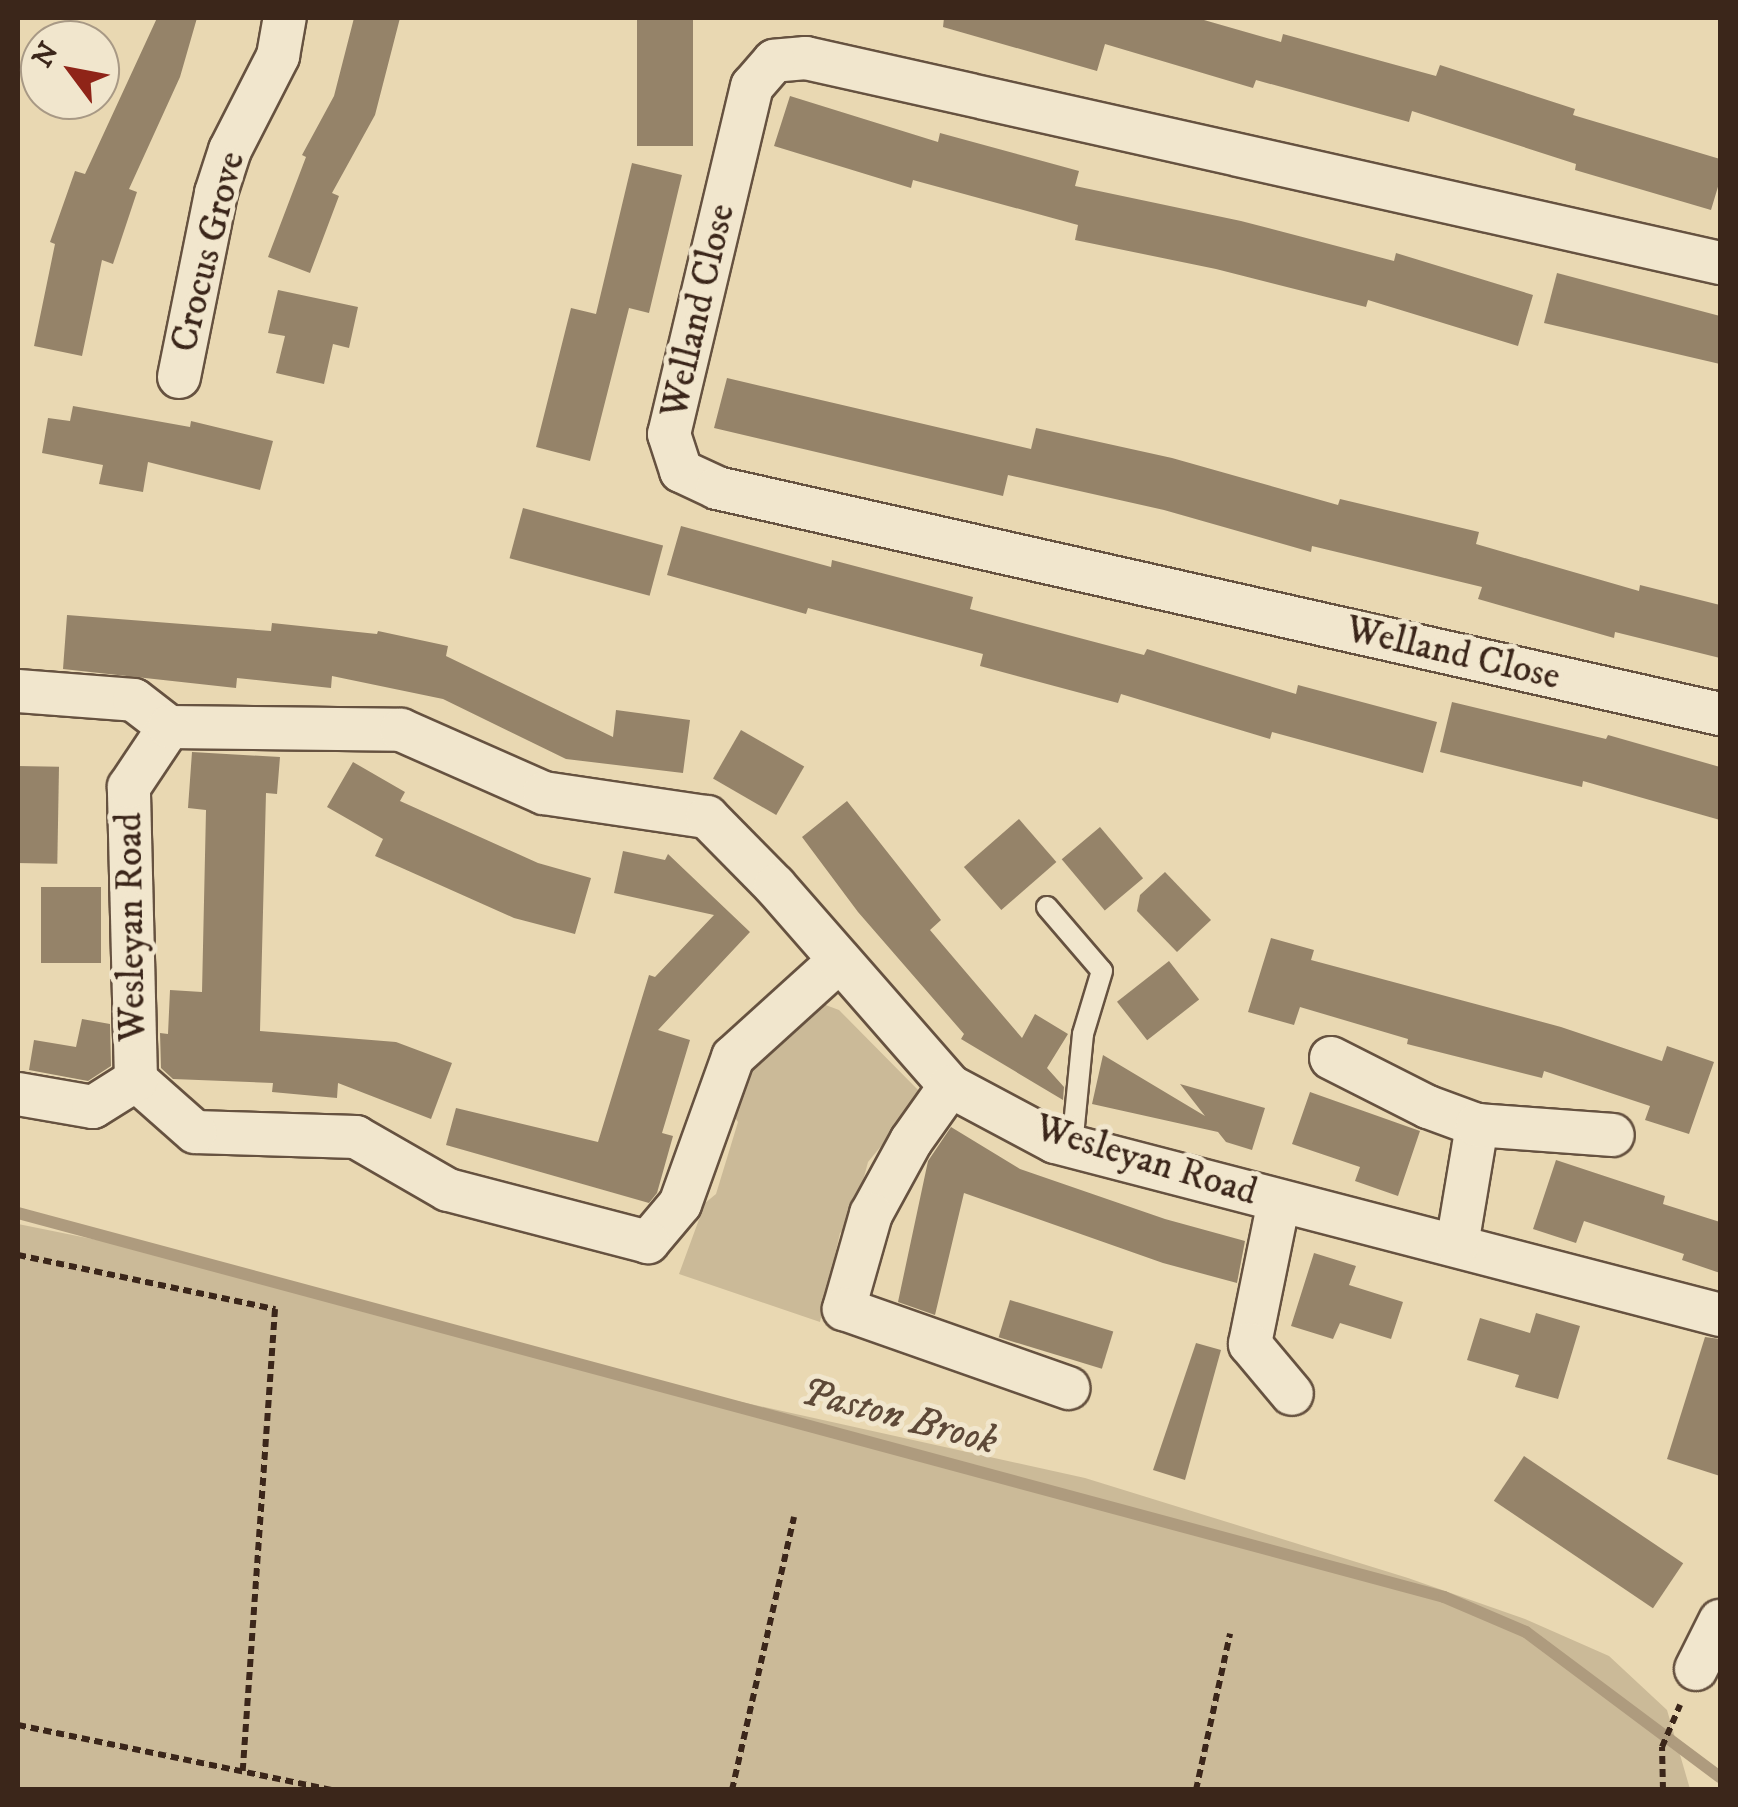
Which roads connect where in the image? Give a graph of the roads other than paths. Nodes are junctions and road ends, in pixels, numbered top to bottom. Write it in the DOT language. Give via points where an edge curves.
graph roads {
  1 [pos="285,18"];
  2 [pos="1720,262"];
  3 [pos="179,377"];
  4 [pos="18,691"];
  5 [pos="1720,714"];
  6 [pos="169,727"];
  7 [pos="1047,907"];
  8 [pos="839,961"];
  9 [pos="1330,1058"];
  10 [pos="136,1080"];
  11 [pos="950,1086"];
  12 [pos="18,1094"];
  13 [pos="1476,1125"];
  14 [pos="1613,1134"];
  15 [pos="1072,1146"];
  16 [pos="1279,1200"];
  17 [pos="1456,1246"];
  18 [pos="1720,1315"];
  19 [pos="1068,1388"];
  20 [pos="1292,1394"];
  21 [pos="1720,1621"];
  22 [pos="1696,1669"];
  1 -- 3 [label="street, Crocus Grove" via="278,56 216,193"];
  2 -- 5 [label="street, Welland Close" via="806,58 774,61 752,86 669,434 681,472 717,488"];
  4 -- 6 [label="street" via="134,700"];
  6 -- 8 [label="street, Wesleyan Road" via="401,730 544,793 707,817"];
  6 -- 10 [label="street, Wesleyan Road" via="128,788"];
  7 -- 15 [label="lane" via="1102,971 1083,1034"];
  8 -- 10 [label="street, Wesleyan Road" via="733,1057 680,1204 648,1242 448,1190 356,1138 195,1132"];
  8 -- 11 [label="street, Wesleyan Road"];
  9 -- 13 [label="street"];
  10 -- 12 [label="street, Wesleyan Road" via="94,1108"];
  11 -- 15 [label="street, Wesleyan Road"];
  11 -- 19 [label="street" via="871,1214 844,1308"];
  13 -- 14 [label="street"];
  13 -- 17 [label="street"];
  15 -- 16 [label="street, Wesleyan Road"];
  16 -- 17 [label="street, Wesleyan Road"];
  16 -- 20 [label="street, Wesleyan Road" via="1250,1344"];
  17 -- 18 [label="street, Wesleyan Road"];
  21 -- 22 [label="street"];
}
